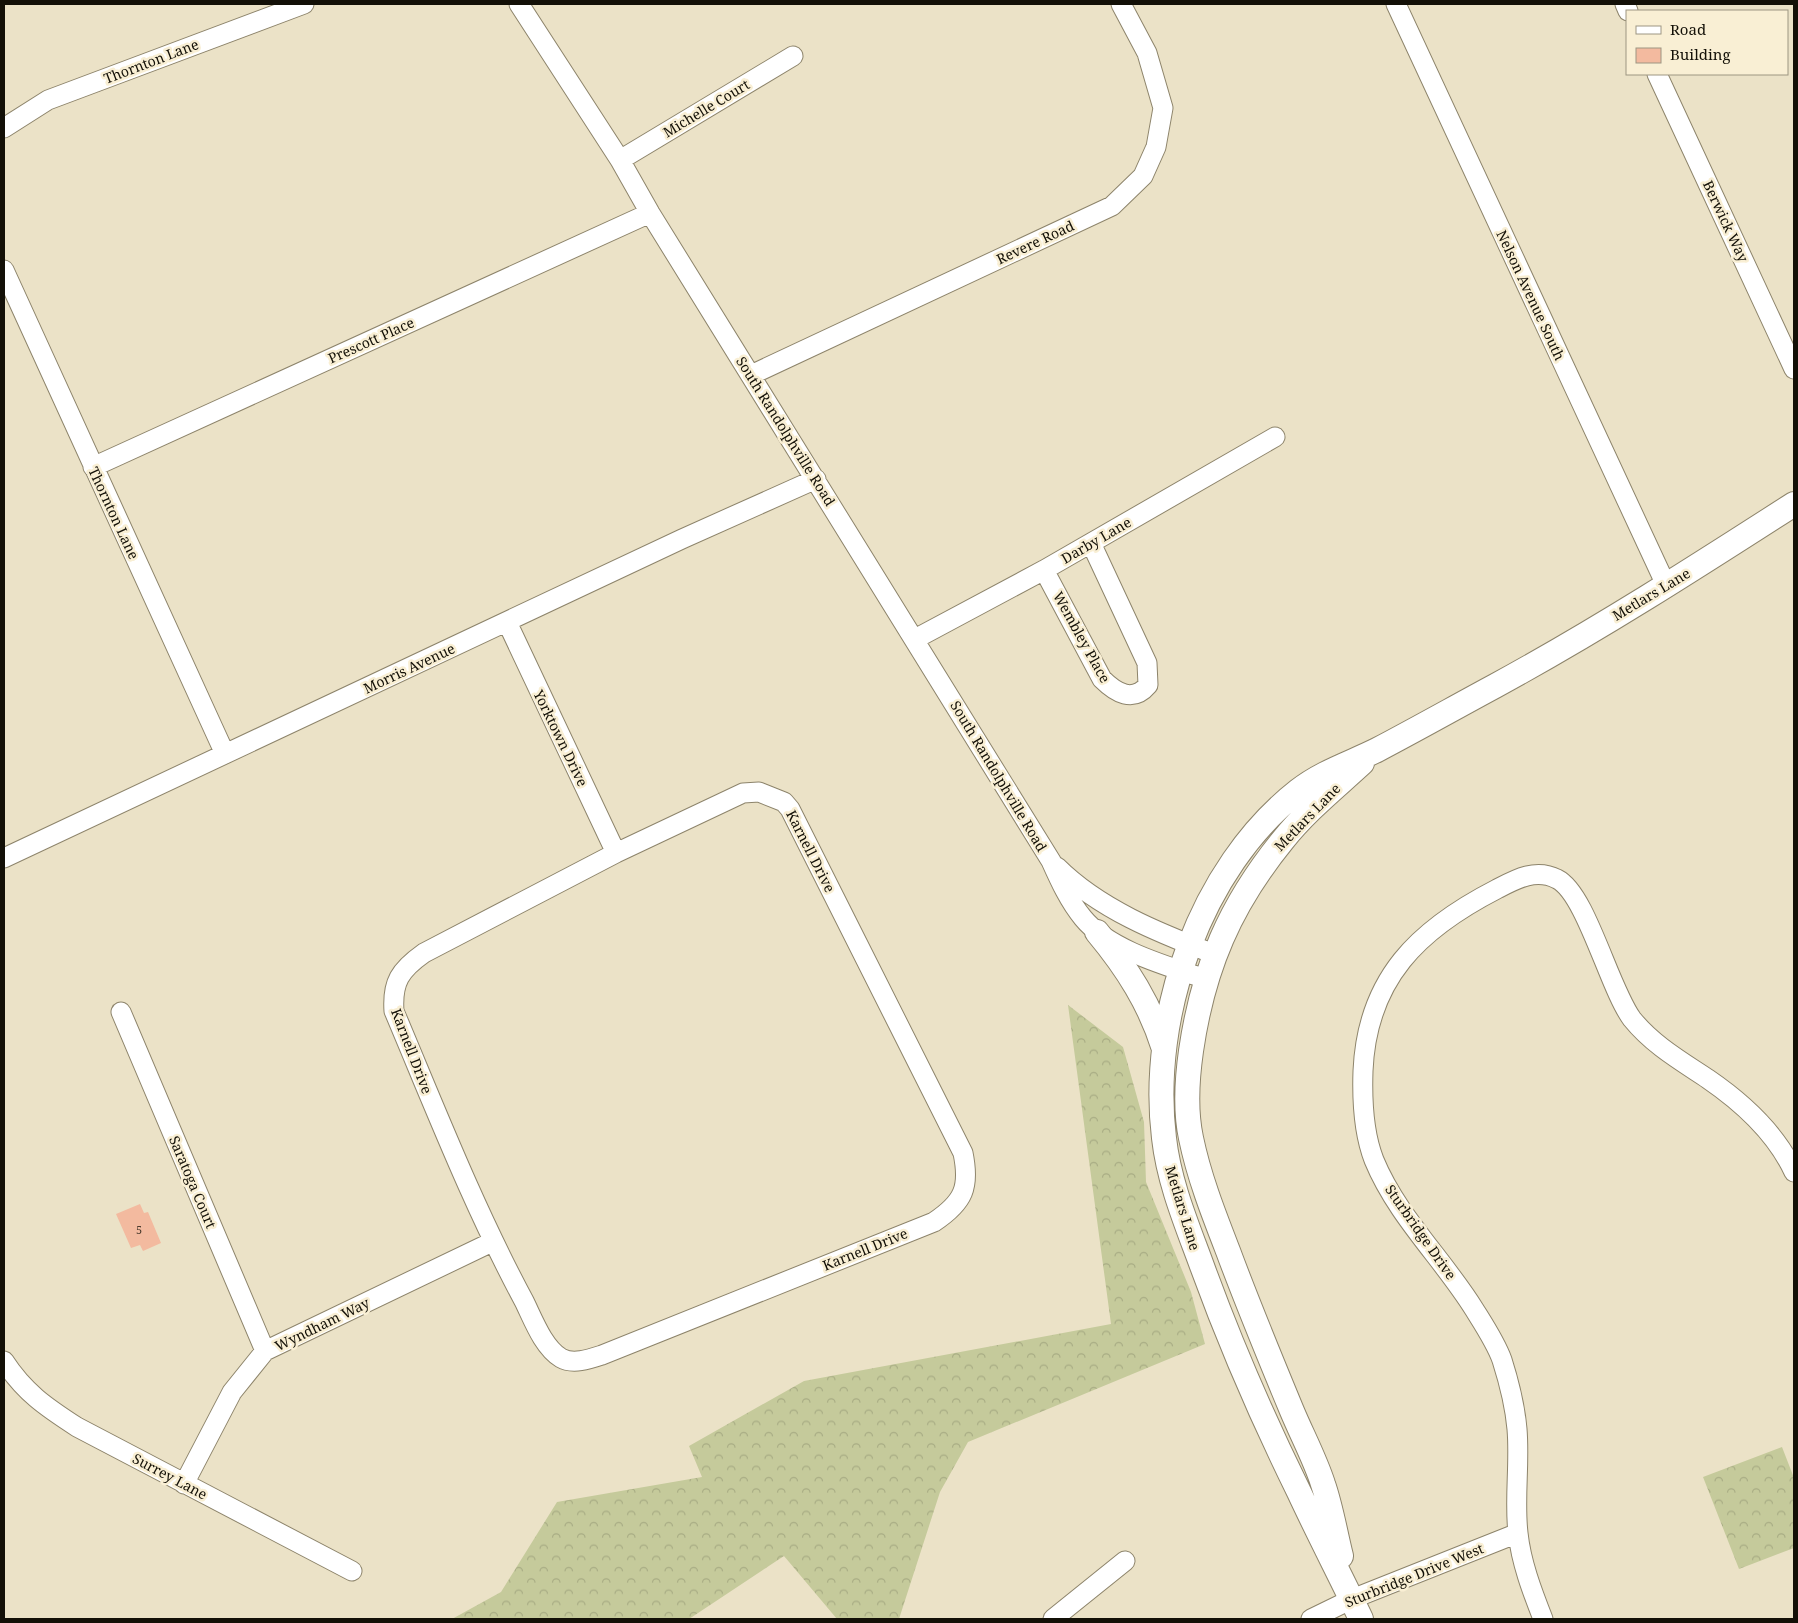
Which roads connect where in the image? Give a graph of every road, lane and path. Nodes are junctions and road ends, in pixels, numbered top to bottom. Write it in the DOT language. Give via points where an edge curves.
graph roads {
  1 [pos="304,4"];
  2 [pos="519,4"];
  3 [pos="1121,4"];
  4 [pos="1396,4"];
  5 [pos="793,56"];
  6 [pos="1657,75"];
  7 [pos="5,125"];
  8 [pos="620,160"];
  9 [pos="650,213"];
  10 [pos="4,270"];
  11 [pos="1794,369"];
  12 [pos="752,375"];
  13 [pos="1275,437"];
  14 [pos="93,467"];
  15 [pos="816,479"];
  16 [pos="1794,504"];
  17 [pos="1091,543"];
  18 [pos="1044,570"];
  19 [pos="1666,586"];
  20 [pos="507,622"];
  21 [pos="915,639"];
  22 [pos="1374,752"];
  23 [pos="225,754"];
  24 [pos="616,853"];
  25 [pos="4,858"];
  26 [pos="1051,861"];
  27 [pos="1098,932"];
  28 [pos="1189,945"];
  29 [pos="1214,954"];
  30 [pos="1181,971"];
  31 [pos="1206,979"];
  32 [pos="121,1012"];
  33 [pos="1165,1051"];
  34 [pos="1793,1164"];
  35 [pos="492,1242"];
  36 [pos="265,1351"];
  37 [pos="4,1361"];
  38 [pos="184,1484"];
  39 [pos="1518,1533"];
  40 [pos="1125,1561"];
  41 [pos="352,1571"];
  42 [pos="1356,1609"];
  43 [pos="1054,1619"];
  44 [pos="1311,1619"];
  45 [pos="1543,1619"];
  1 -- 7 [label="street, Thornton Lane" via="48,100"];
  2 -- 8 [label="street, South Randolphville Road"];
  3 -- 12 [label="street, Revere Road" via="1147,53 1163,108 1156,147 1143,176 1112,206"];
  4 -- 19 [label="street, Nelson Avenue South"];
  5 -- 8 [label="street, Michelle Court"];
  6 -- 11 [label="street, Berwick Way"];
  8 -- 9 [label="street, South Randolphville Road"];
  9 -- 12 [label="street, South Randolphville Road"];
  9 -- 14 [label="street, Prescott Place"];
  10 -- 14 [label="street, Thornton Lane"];
  12 -- 15 [label="street, South Randolphville Road"];
  13 -- 17 [label="street, Darby Lane"];
  14 -- 23 [label="street, Thornton Lane"];
  15 -- 20 [label="street, Morris Avenue"];
  15 -- 21 [label="street, South Randolphville Road"];
  16 -- 19 [label="main road, Metlars Lane"];
  17 -- 18 [label="street, Darby Lane"];
  17 -- 18 [label="street, Wembley Place" via="1147,663 1148,685 1142,693 1124,695 1102,679"];
  18 -- 21 [label="street, Darby Lane"];
  19 -- 22 [label="main road, Metlars Lane" via="1501,683"];
  20 -- 23 [label="street, Morris Avenue"];
  20 -- 24 [label="street, Yorktown Drive"];
  21 -- 26 [label="street, South Randolphville Road"];
  22 -- 28 [label="main road, Metlars Lane" via="1327,772 1298,791 1255,832 1225,874"];
  22 -- 29 [label="main road, Metlars Lane" via="1285,837 1251,883"];
  23 -- 25 [label="street, Morris Avenue"];
  24 -- 35 [label="street, Karnell Drive" via="424,953 398,978 393,995 394,1011"];
  24 -- 35 [label="street, Karnell Drive" via="743,794 759,792 784,802 963,1153 968,1175 963,1194 948,1213 934,1222 582,1361 562,1358 551,1349"];
  26 -- 27 [label="street, South Randolphville Road" via="1072,903"];
  26 -- 28 [label="street, South Randolphville Road" via="1106,904"];
  27 -- 30 [label="street, South Randolphville Road" via="1149,960"];
  27 -- 33 [label="main road" via="1145,999"];
  28 -- 29 [label="street, South Randolphville Road"];
  28 -- 30 [label="main road, Metlars Lane"];
  29 -- 31 [label="main road, Metlars Lane"];
  30 -- 31 [label="street, South Randolphville Road"];
  30 -- 33 [label="main road, Metlars Lane"];
  31 -- 42 [label="main road, Metlars Lane" via="1188,1071 1191,1138 1233,1266 1323,1484"];
  32 -- 36 [label="street, Saratoga Court"];
  33 -- 42 [label="main road, Metlars Lane" via="1162,1094 1164,1138 1172,1181 1185,1221 1255,1396"];
  34 -- 39 [label="street, Sturbridge Drive" via="1743,1105 1669,1053 1630,1017 1614,988 1580,907 1559,879 1542,874 1527,875 1459,909 1435,926 1392,973 1380,998 1363,1066 1365,1127 1373,1158 1390,1191 1462,1290 1501,1357 1511,1390 1517,1429"];
  35 -- 36 [label="street, Wyndham Way"];
  36 -- 38 [label="street, Wyndham Way" via="232,1392"];
  37 -- 38 [label="street, Surrey Lane" via="18,1383 44,1405 77,1427"];
  38 -- 41 [label="street, Surrey Lane"];
  39 -- 42 [label="street, Sturbridge Drive West"];
  39 -- 45 [label="street, Sturbridge Drive" via="1528,1581"];
  40 -- 43 [label="street"];
  42 -- 44 [label="street, Sturbridge Drive West"];
}
